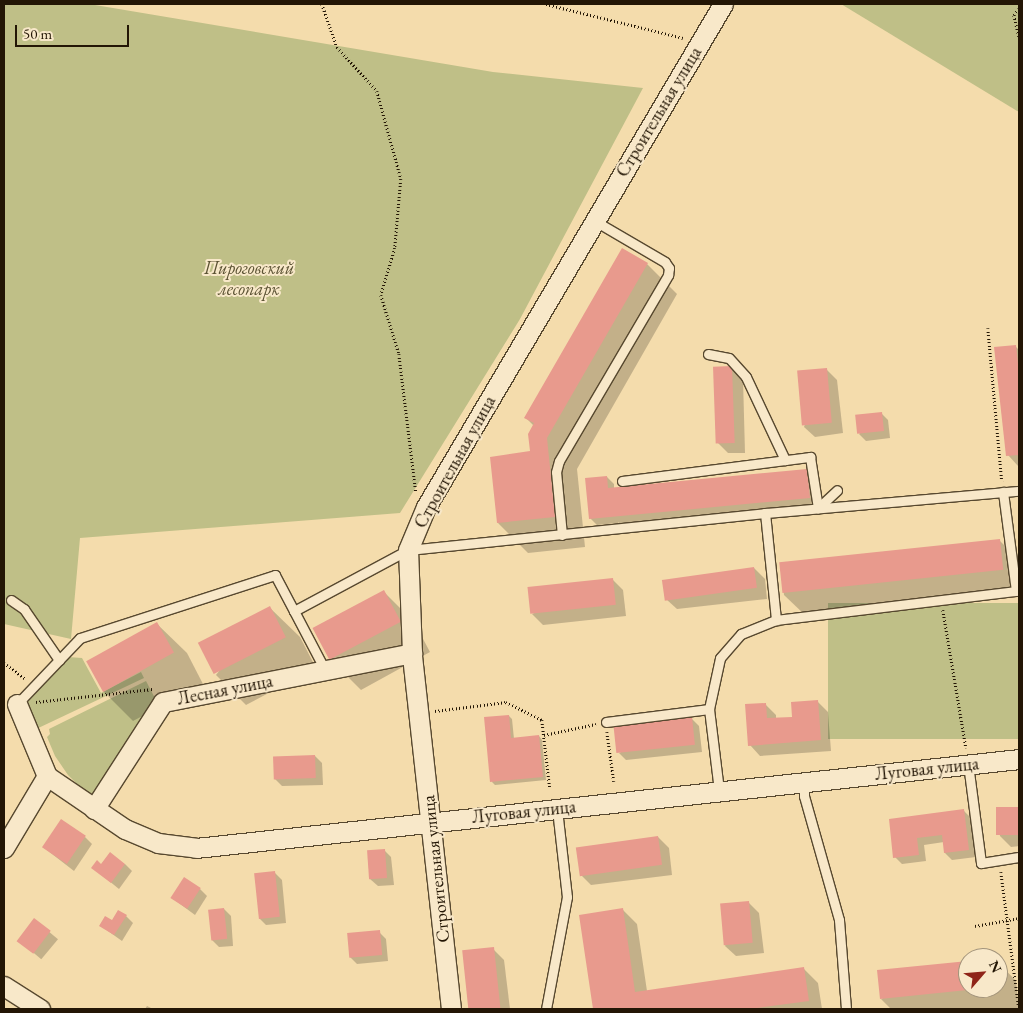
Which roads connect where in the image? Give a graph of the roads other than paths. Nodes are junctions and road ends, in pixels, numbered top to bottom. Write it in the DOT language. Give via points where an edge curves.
graph roads {
  1 [pos="723,4"];
  2 [pos="595,221"];
  3 [pos="708,354"];
  4 [pos="785,460"];
  5 [pos="622,481"];
  6 [pos="837,490"];
  7 [pos="1019,491"];
  8 [pos="1003,492"];
  9 [pos="818,508"];
  10 [pos="765,513"];
  11 [pos="562,535"];
  12 [pos="408,550"];
  13 [pos="10,600"];
  14 [pos="294,611"];
  15 [pos="776,620"];
  16 [pos="412,653"];
  17 [pos="59,660"];
  18 [pos="325,670"];
  19 [pos="17,704"];
  20 [pos="709,709"];
  21 [pos="606,722"];
  22 [pos="1019,759"];
  23 [pos="968,764"];
  24 [pos="48,776"];
  25 [pos="804,782"];
  26 [pos="719,791"];
  27 [pos="94,809"];
  28 [pos="557,809"];
  29 [pos="430,821"];
  30 [pos="4,848"];
  31 [pos="1019,857"];
  32 [pos="4,986"];
  33 [pos="40,1009"];
  34 [pos="452,1009"];
  35 [pos="546,1009"];
  36 [pos="846,1009"];
  1 -- 2 [label="street, Строительная улица"];
  2 -- 11 [label="lane" via="665,262 669,268 559,461 556,472"];
  2 -- 12 [label="street, Строительная улица" via="426,507"];
  3 -- 4 [label="lane" via="729,358 746,377"];
  4 -- 5 [label="lane"];
  4 -- 9 [label="lane" via="810,457"];
  6 -- 9 [label="lane"];
  7 -- 8 [label="lane"];
  8 -- 9 [label="lane"];
  8 -- 15 [label="lane" via="1016,591"];
  9 -- 10 [label="lane"];
  10 -- 11 [label="lane"];
  10 -- 15 [label="lane"];
  11 -- 12 [label="lane"];
  12 -- 14 [label="lane"];
  12 -- 16 [label="street, Строительная улица"];
  13 -- 17 [label="lane" via="24,609"];
  14 -- 17 [label="lane" via="275,575 80,638"];
  14 -- 18 [label="lane"];
  15 -- 20 [label="lane" via="741,634 720,658"];
  16 -- 18 [label="street, Лесная улица"];
  16 -- 29 [label="street, Строительная улица"];
  17 -- 19 [label="lane"];
  18 -- 27 [label="street, Лесная улица" via="164,702"];
  19 -- 24 [label="street"];
  20 -- 21 [label="lane"];
  20 -- 26 [label="lane"];
  22 -- 23 [label="street, Луговая улица"];
  23 -- 25 [label="street, Луговая улица"];
  23 -- 31 [label="lane" via="981,862"];
  24 -- 27 [label="street, Луговая улица"];
  24 -- 30 [label="street"];
  25 -- 26 [label="street, Луговая улица"];
  25 -- 36 [label="lane" via="804,796 838,920"];
  26 -- 28 [label="street, Луговая улица"];
  27 -- 29 [label="street, Луговая улица" via="125,829 158,843 196,848"];
  28 -- 29 [label="street, Луговая улица"];
  28 -- 35 [label="lane" via="567,897"];
  29 -- 34 [label="street, Строительная улица"];
  32 -- 33 [label="street"];
}
